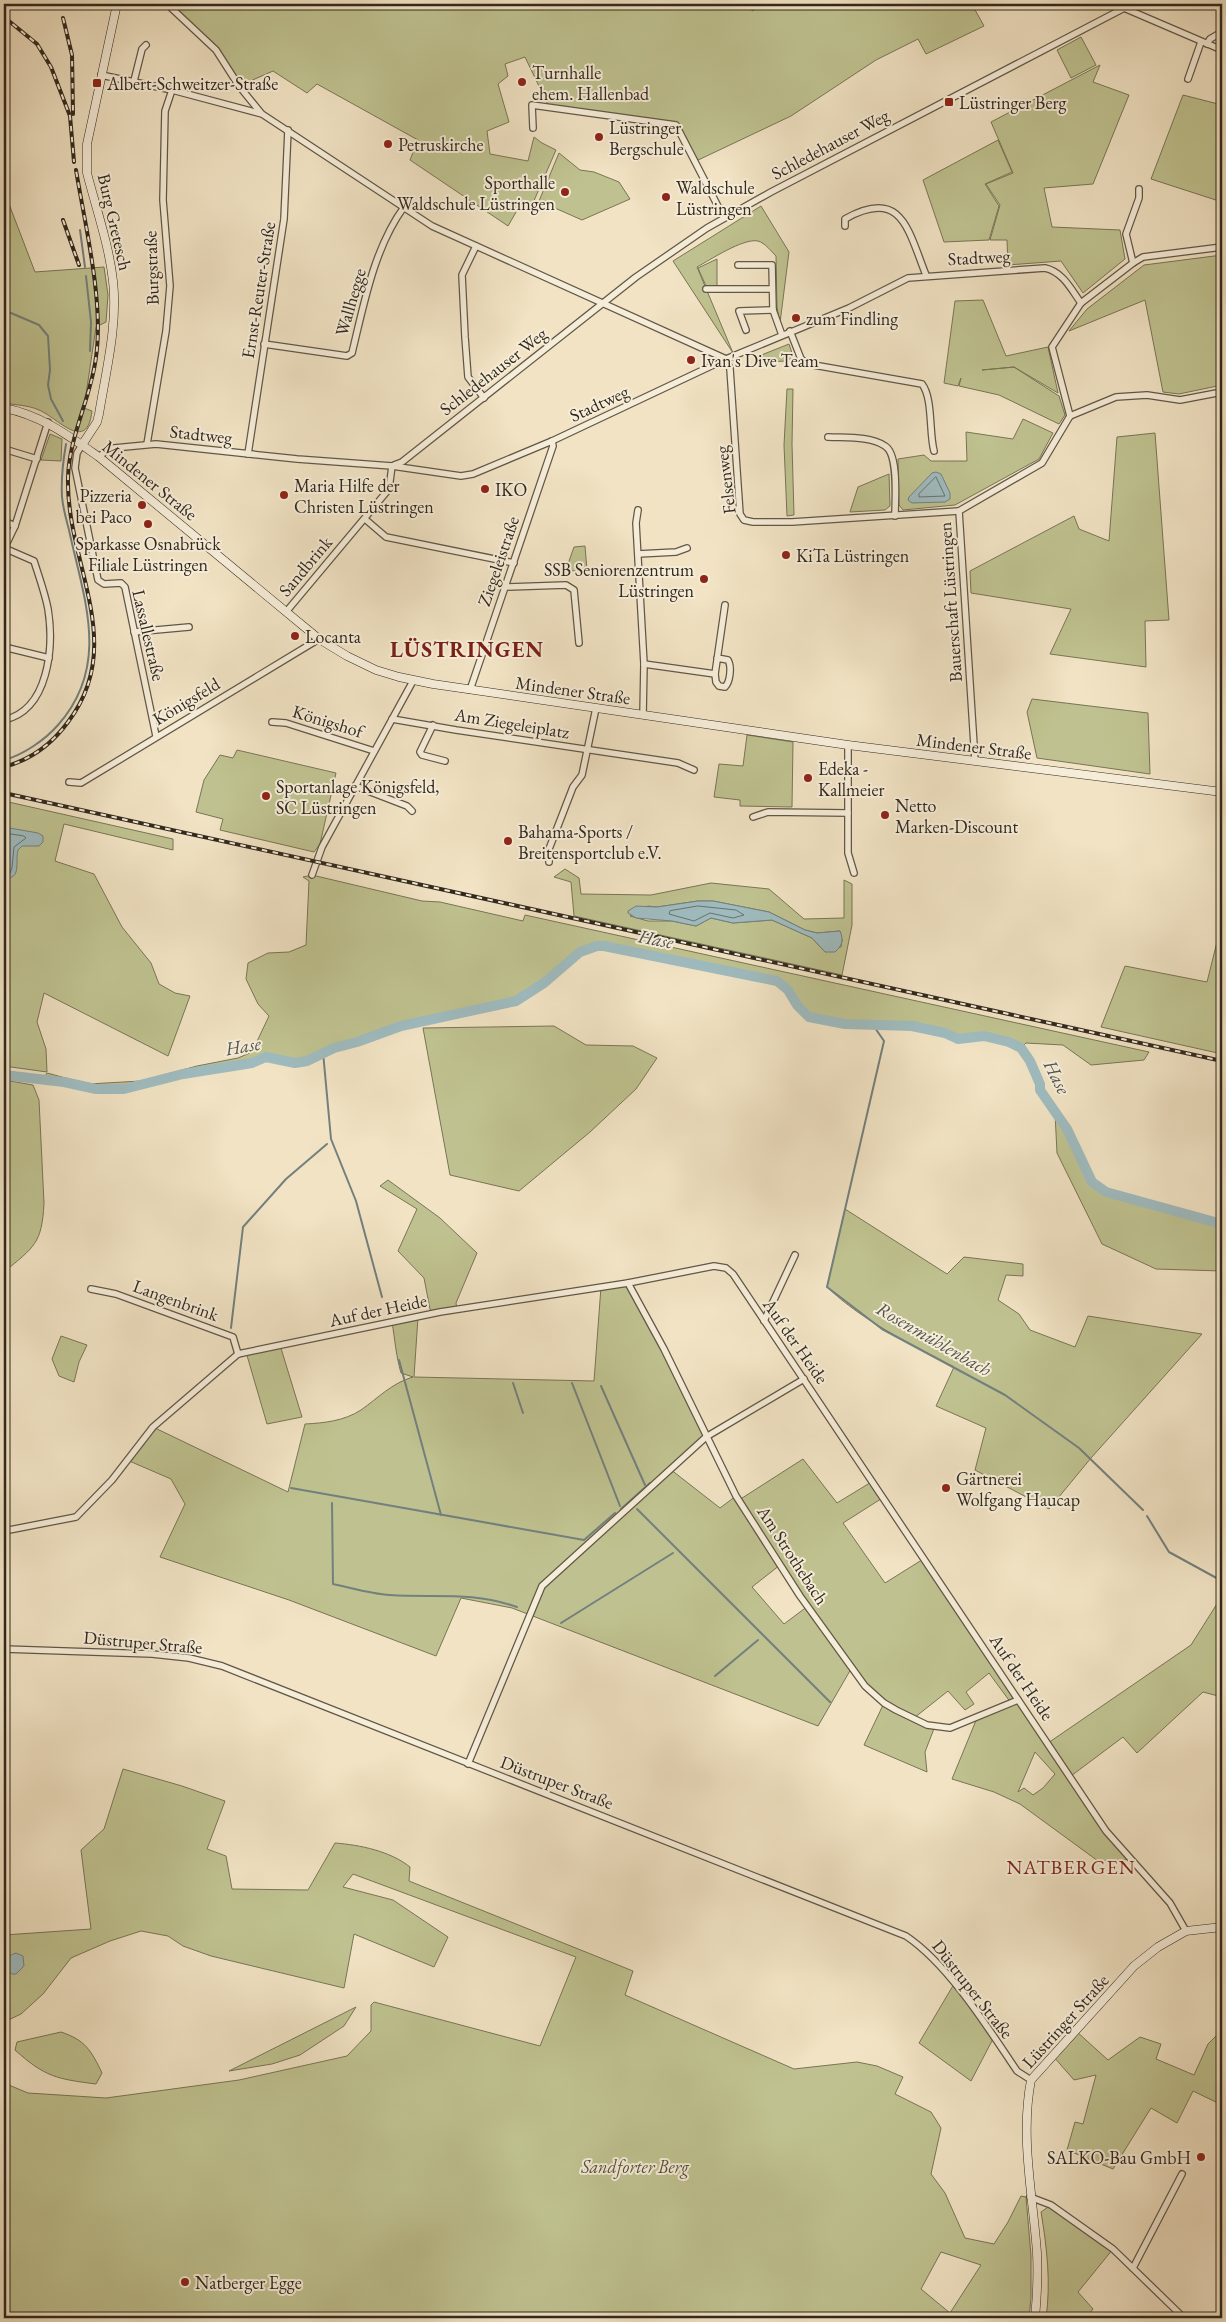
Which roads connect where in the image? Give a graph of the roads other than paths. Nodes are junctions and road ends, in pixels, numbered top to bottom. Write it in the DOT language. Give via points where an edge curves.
graph roads {
  1 [pos="117,4"];
  2 [pos="167,4"];
  3 [pos="1132,4"];
  4 [pos="1124,8"];
  5 [pos="1222,32"];
  6 [pos="1204,43"];
  7 [pos="146,45"];
  8 [pos="1222,50"];
  9 [pos="101,75"];
  10 [pos="1188,79"];
  11 [pos="134,81"];
  12 [pos="172,90"];
  13 [pos="262,114"];
  14 [pos="534,128"];
  15 [pos="288,130"];
  16 [pos="1139,189"];
  17 [pos="404,207"];
  18 [pos="724,218"];
  19 [pos="845,226"];
  20 [pos="476,246"];
  21 [pos="1222,247"];
  22 [pos="1133,262"];
  23 [pos="738,265"];
  24 [pos="926,275"];
  25 [pos="772,288"];
  26 [pos="706,289"];
  27 [pos="1081,303"];
  28 [pos="601,304"];
  29 [pos="773,310"];
  30 [pos="746,330"];
  31 [pos="790,331"];
  32 [pos="782,335"];
  33 [pos="264,344"];
  34 [pos="726,359"];
  35 [pos="1222,392"];
  36 [pos="484,398"];
  37 [pos="4,408"];
  38 [pos="1070,416"];
  39 [pos="48,422"];
  40 [pos="828,437"];
  41 [pos="552,441"];
  42 [pos="147,444"];
  43 [pos="82,445"];
  44 [pos="4,449"];
  45 [pos="934,451"];
  46 [pos="248,454"];
  47 [pos="99,457"];
  48 [pos="37,459"];
  49 [pos="392,466"];
  50 [pos="638,510"];
  51 [pos="959,511"];
  52 [pos="895,516"];
  53 [pos="365,519"];
  54 [pos="4,522"];
  55 [pos="16,526"];
  56 [pos="687,548"];
  57 [pos="4,549"];
  58 [pos="638,554"];
  59 [pos="514,563"];
  60 [pos="505,587"];
  61 [pos="725,605"];
  62 [pos="286,612"];
  63 [pos="189,627"];
  64 [pos="134,632"];
  65 [pos="319,638"];
  66 [pos="579,643"];
  67 [pos="4,647"];
  68 [pos="49,658"];
  69 [pos="717,658"];
  70 [pos="644,664"];
  71 [pos="715,674"];
  72 [pos="413,681"];
  73 [pos="470,690"];
  74 [pos="596,708"];
  75 [pos="643,714"];
  76 [pos="392,718"];
  77 [pos="4,720"];
  78 [pos="272,722"];
  79 [pos="432,725"];
  80 [pos="156,736"];
  81 [pos="848,745"];
  82 [pos="588,749"];
  83 [pos="374,751"];
  84 [pos="445,761"];
  85 [pos="975,762"];
  86 [pos="694,770"];
  87 [pos="68,782"];
  88 [pos="356,786"];
  89 [pos="1222,792"];
  90 [pos="412,810"];
  91 [pos="848,813"];
  92 [pos="753,817"];
  93 [pos="548,862"];
  94 [pos="854,873"];
  95 [pos="312,875"];
  96 [pos="794,1255"];
  97 [pos="628,1283"];
  98 [pos="91,1289"];
  99 [pos="764,1321"];
  100 [pos="238,1354"];
  101 [pos="804,1379"];
  102 [pos="706,1437"];
  103 [pos="4,1531"];
  104 [pos="4,1649"];
  105 [pos="1018,1700"];
  106 [pos="468,1764"];
  107 [pos="1222,1927"];
  108 [pos="1186,1931"];
  109 [pos="1031,2080"];
  110 [pos="1182,2174"];
  111 [pos="1030,2197"];
  112 [pos="1133,2268"];
  113 [pos="1036,2318"];
  114 [pos="1184,2318"];
  1 -- 9 [label="main road, Burg Gretesch"];
  2 -- 13 [label="street" via="216,50"];
  3 -- 4 [label="street, Schledehauser Weg"];
  4 -- 6 [label="street"];
  4 -- 18 [label="street, Schledehauser Weg"];
  5 -- 6 [label="street"];
  6 -- 8 [label="street"];
  6 -- 10 [label="street"];
  7 -- 11 [label="street" via="142,49"];
  9 -- 11 [label="street"];
  9 -- 43 [label="main road, Burg Gretesch" via="87,165 111,268 113,319 99,414"];
  11 -- 12 [label="street"];
  12 -- 13 [label="street"];
  12 -- 42 [label="street, Burgstraße" via="166,110 163,200 170,286 166,331"];
  13 -- 15 [label="street"];
  14 -- 18 [label="street" via="532,105 676,126"];
  15 -- 17 [label="street"];
  15 -- 33 [label="street, Ernst-Reuter-Straße" via="284,219"];
  16 -- 22 [label="street" via="1126,234"];
  17 -- 20 [label="street" via="432,226"];
  17 -- 33 [label="street, Wallhegge" via="391,225 378,259 352,353 347,356"];
  18 -- 28 [label="street, Schledehauser Weg" via="669,253"];
  19 -- 24 [label="street" via="845,219 863,210 878,206 891,210 902,219"];
  20 -- 28 [label="street"];
  20 -- 36 [label="street" via="462,275 465,337 468,377"];
  21 -- 22 [label="street" via="1143,257"];
  22 -- 27 [label="street"];
  23 -- 25 [label="street" via="772,265"];
  24 -- 27 [label="street, Stadtweg" via="1045,268 1055,270 1064,278"];
  24 -- 31 [label="street, Stadtweg" via="908,278 849,308"];
  25 -- 26 [label="street"];
  25 -- 29 [label="street"];
  27 -- 38 [label="street" via="1052,347"];
  28 -- 34 [label="street"];
  28 -- 36 [label="street, Schledehauser Weg"];
  29 -- 30 [label="street" via="740,311"];
  29 -- 32 [label="street"];
  31 -- 32 [label="street, Stadtweg"];
  31 -- 45 [label="street" via="801,359 808,364 922,384 928,391"];
  32 -- 34 [label="street, Stadtweg"];
  33 -- 46 [label="street, Ernst-Reuter-Straße"];
  34 -- 41 [label="street, Stadtweg"];
  34 -- 52 [label="street, Felsenweg" via="730,368 740,514 744,520 792,522"];
  35 -- 38 [label="street" via="1180,400 1147,395 1116,398"];
  36 -- 49 [label="street, Schledehauser Weg" via="402,462"];
  37 -- 39 [label="main road, Mindener Straße"];
  38 -- 51 [label="street, Bauerschaft Lüstringen" via="1042,463"];
  39 -- 43 [label="main road, Mindener Straße"];
  39 -- 48 [label="street"];
  40 -- 52 [label="street" via="870,440 887,446 894,458"];
  41 -- 49 [label="street, Stadtweg" via="461,476"];
  41 -- 59 [label="street, Ziegeleistraße"];
  42 -- 46 [label="street, Stadtweg"];
  42 -- 47 [label="street, Stadtweg" via="108,449"];
  43 -- 47 [label="main road, Mindener Straße"];
  43 -- 64 [label="street, Lassallestraße" via="77,452 75,468 98,580 104,584 121,583 125,587"];
  44 -- 48 [label="street"];
  46 -- 49 [label="street, Stadtweg"];
  47 -- 62 [label="main road, Mindener Straße"];
  48 -- 55 [label="street"];
  49 -- 53 [label="street, Sandbrink" via="389,489"];
  50 -- 58 [label="street"];
  51 -- 52 [label="street, Felsenweg"];
  51 -- 85 [label="street, Bauerschaft Lüstringen"];
  53 -- 59 [label="street" via="386,537"];
  53 -- 62 [label="street, Sandbrink"];
  54 -- 55 [label="street"];
  55 -- 57 [label="street"];
  56 -- 58 [label="street" via="676,552"];
  57 -- 68 [label="street" via="34,561 48,610"];
  58 -- 70 [label="street"];
  59 -- 60 [label="street, Ziegeleistraße"];
  60 -- 66 [label="street" via="566,585 574,590"];
  60 -- 73 [label="street, Ziegeleistraße"];
  61 -- 69 [label="street"];
  62 -- 65 [label="main road, Mindener Straße"];
  63 -- 64 [label="street"];
  64 -- 80 [label="street, Lassallestraße"];
  65 -- 72 [label="main road, Mindener Straße" via="376,670"];
  65 -- 80 [label="street, Königsfeld"];
  67 -- 68 [label="street"];
  68 -- 77 [label="street" via="44,679 27,708"];
  69 -- 71 [label="street"];
  69 -- 71 [label="street" via="731,664 725,687 719,686"];
  70 -- 71 [label="street"];
  70 -- 75 [label="street"];
  72 -- 73 [label="main road, Mindener Straße"];
  72 -- 76 [label="street"];
  73 -- 74 [label="main road, Mindener Straße"];
  74 -- 75 [label="main road, Mindener Straße"];
  74 -- 82 [label="street"];
  75 -- 81 [label="main road, Mindener Straße"];
  76 -- 79 [label="street, Am Ziegeleiplatz"];
  76 -- 83 [label="street"];
  78 -- 83 [label="street, Königshof" via="286,722"];
  79 -- 82 [label="street, Am Ziegeleiplatz"];
  79 -- 84 [label="street, Am Ziegeleiplatz" via="420,752"];
  80 -- 87 [label="street, Königsfeld" via="81,784"];
  81 -- 85 [label="main road, Mindener Straße"];
  81 -- 91 [label="street"];
  82 -- 86 [label="street, Am Ziegeleiplatz" via="678,763"];
  82 -- 93 [label="street" via="582,776 573,787 549,850"];
  83 -- 88 [label="street"];
  85 -- 89 [label="main road, Mindener Straße"];
  88 -- 90 [label="street"];
  88 -- 95 [label="street" via="322,847"];
  91 -- 92 [label="street" via="768,812"];
  91 -- 94 [label="street" via="848,853"];
  96 -- 99 [label="street"];
  97 -- 99 [label="street, Auf der Heide" via="714,1266 726,1268"];
  97 -- 100 [label="street, Auf der Heide" via="440,1312"];
  97 -- 102 [label="street, Am Strothebach"];
  98 -- 100 [label="street, Langenbrink" via="116,1294 233,1337"];
  99 -- 101 [label="street, Auf der Heide"];
  100 -- 103 [label="street, Auf der Heide" via="154,1427 112,1480 76,1517"];
  101 -- 102 [label="street"];
  101 -- 105 [label="street, Auf der Heide"];
  102 -- 105 [label="street, Am Strothebach" via="736,1496 800,1596 851,1669 884,1703 927,1724 950,1728"];
  102 -- 106 [label="street" via="542,1586"];
  104 -- 106 [label="street, Düstruper Straße" via="190,1658 222,1666"];
  105 -- 108 [label="street, Auf der Heide" via="1106,1831 1170,1903"];
  106 -- 109 [label="street, Düstruper Straße" via="906,1936 920,1945 948,1977 1017,2071"];
  107 -- 108 [label="main road, Lüstringer Straße"];
  108 -- 109 [label="main road, Lüstringer Straße" via="1134,1966"];
  109 -- 111 [label="main road, Lüstringer Straße" via="1027,2099"];
  110 -- 112 [label="street"];
  111 -- 112 [label="street" via="1052,2205 1113,2249"];
  111 -- 113 [label="main road, Lüstringer Straße" via="1037,2253"];
  112 -- 114 [label="street"];
}
